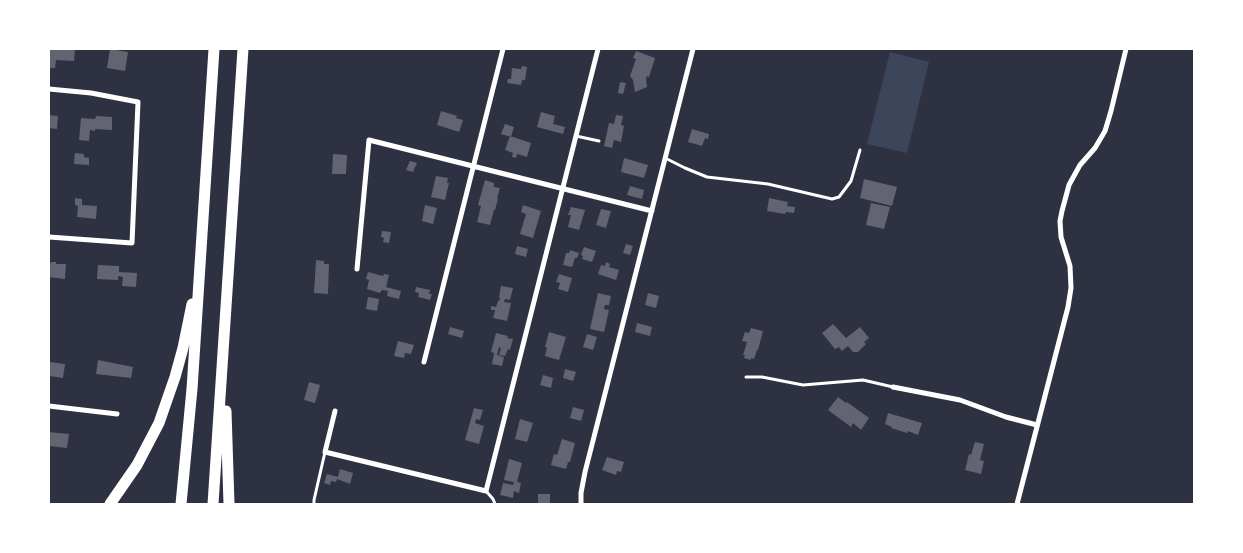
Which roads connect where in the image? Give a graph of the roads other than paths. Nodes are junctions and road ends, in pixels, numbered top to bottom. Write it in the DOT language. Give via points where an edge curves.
graph roads {
  1 [pos="214,49"];
  2 [pos="243,49"];
  3 [pos="503,49"];
  4 [pos="598,49"];
  5 [pos="693,49"];
  6 [pos="1126,49"];
  7 [pos="49,89"];
  8 [pos="576,136"];
  9 [pos="599,141"];
  10 [pos="860,150"];
  11 [pos="665,158"];
  12 [pos="474,166"];
  13 [pos="563,189"];
  14 [pos="652,211"];
  15 [pos="49,237"];
  16 [pos="201,260"];
  17 [pos="357,269"];
  18 [pos="224,354"];
  19 [pos="424,362"];
  20 [pos="746,377"];
  21 [pos="893,387"];
  22 [pos="49,406"];
  23 [pos="335,411"];
  24 [pos="117,414"];
  25 [pos="1037,425"];
  26 [pos="326,452"];
  27 [pos="486,491"];
  28 [pos="110,504"];
  29 [pos="181,504"];
  30 [pos="213,504"];
  31 [pos="229,504"];
  32 [pos="314,504"];
  33 [pos="495,504"];
  34 [pos="581,504"];
  35 [pos="1017,504"];
  1 -- 16 [label="highway"];
  2 -- 18 [label="highway"];
  3 -- 12 [label="street"];
  4 -- 8 [label="street"];
  5 -- 11 [label="street"];
  6 -- 25 [label="street" via="1105,131 1074,174 1062,211 1061,237 1070,266 1071,288"];
  7 -- 15 [label="street" via="138,102 132,243"];
  8 -- 9 [label="lane"];
  8 -- 13 [label="street"];
  10 -- 11 [label="lane" via="851,181 840,197 832,199 768,184 708,177"];
  11 -- 14 [label="street"];
  12 -- 13 [label="street"];
  12 -- 17 [label="street" via="369,140"];
  12 -- 19 [label="street"];
  13 -- 14 [label="street"];
  13 -- 27 [label="street"];
  14 -- 34 [label="street" via="585,472"];
  16 -- 28 [label="highway" via="183,348 167,400 138,465"];
  16 -- 29 [label="highway"];
  18 -- 30 [label="highway"];
  18 -- 31 [label="highway"];
  20 -- 21 [label="lane" via="803,385 864,380"];
  21 -- 25 [label="street" via="960,400"];
  22 -- 24 [label="street"];
  23 -- 26 [label="street"];
  25 -- 35 [label="street"];
  26 -- 27 [label="street"];
  26 -- 32 [label="lane"];
  27 -- 33 [label="lane"];
}
